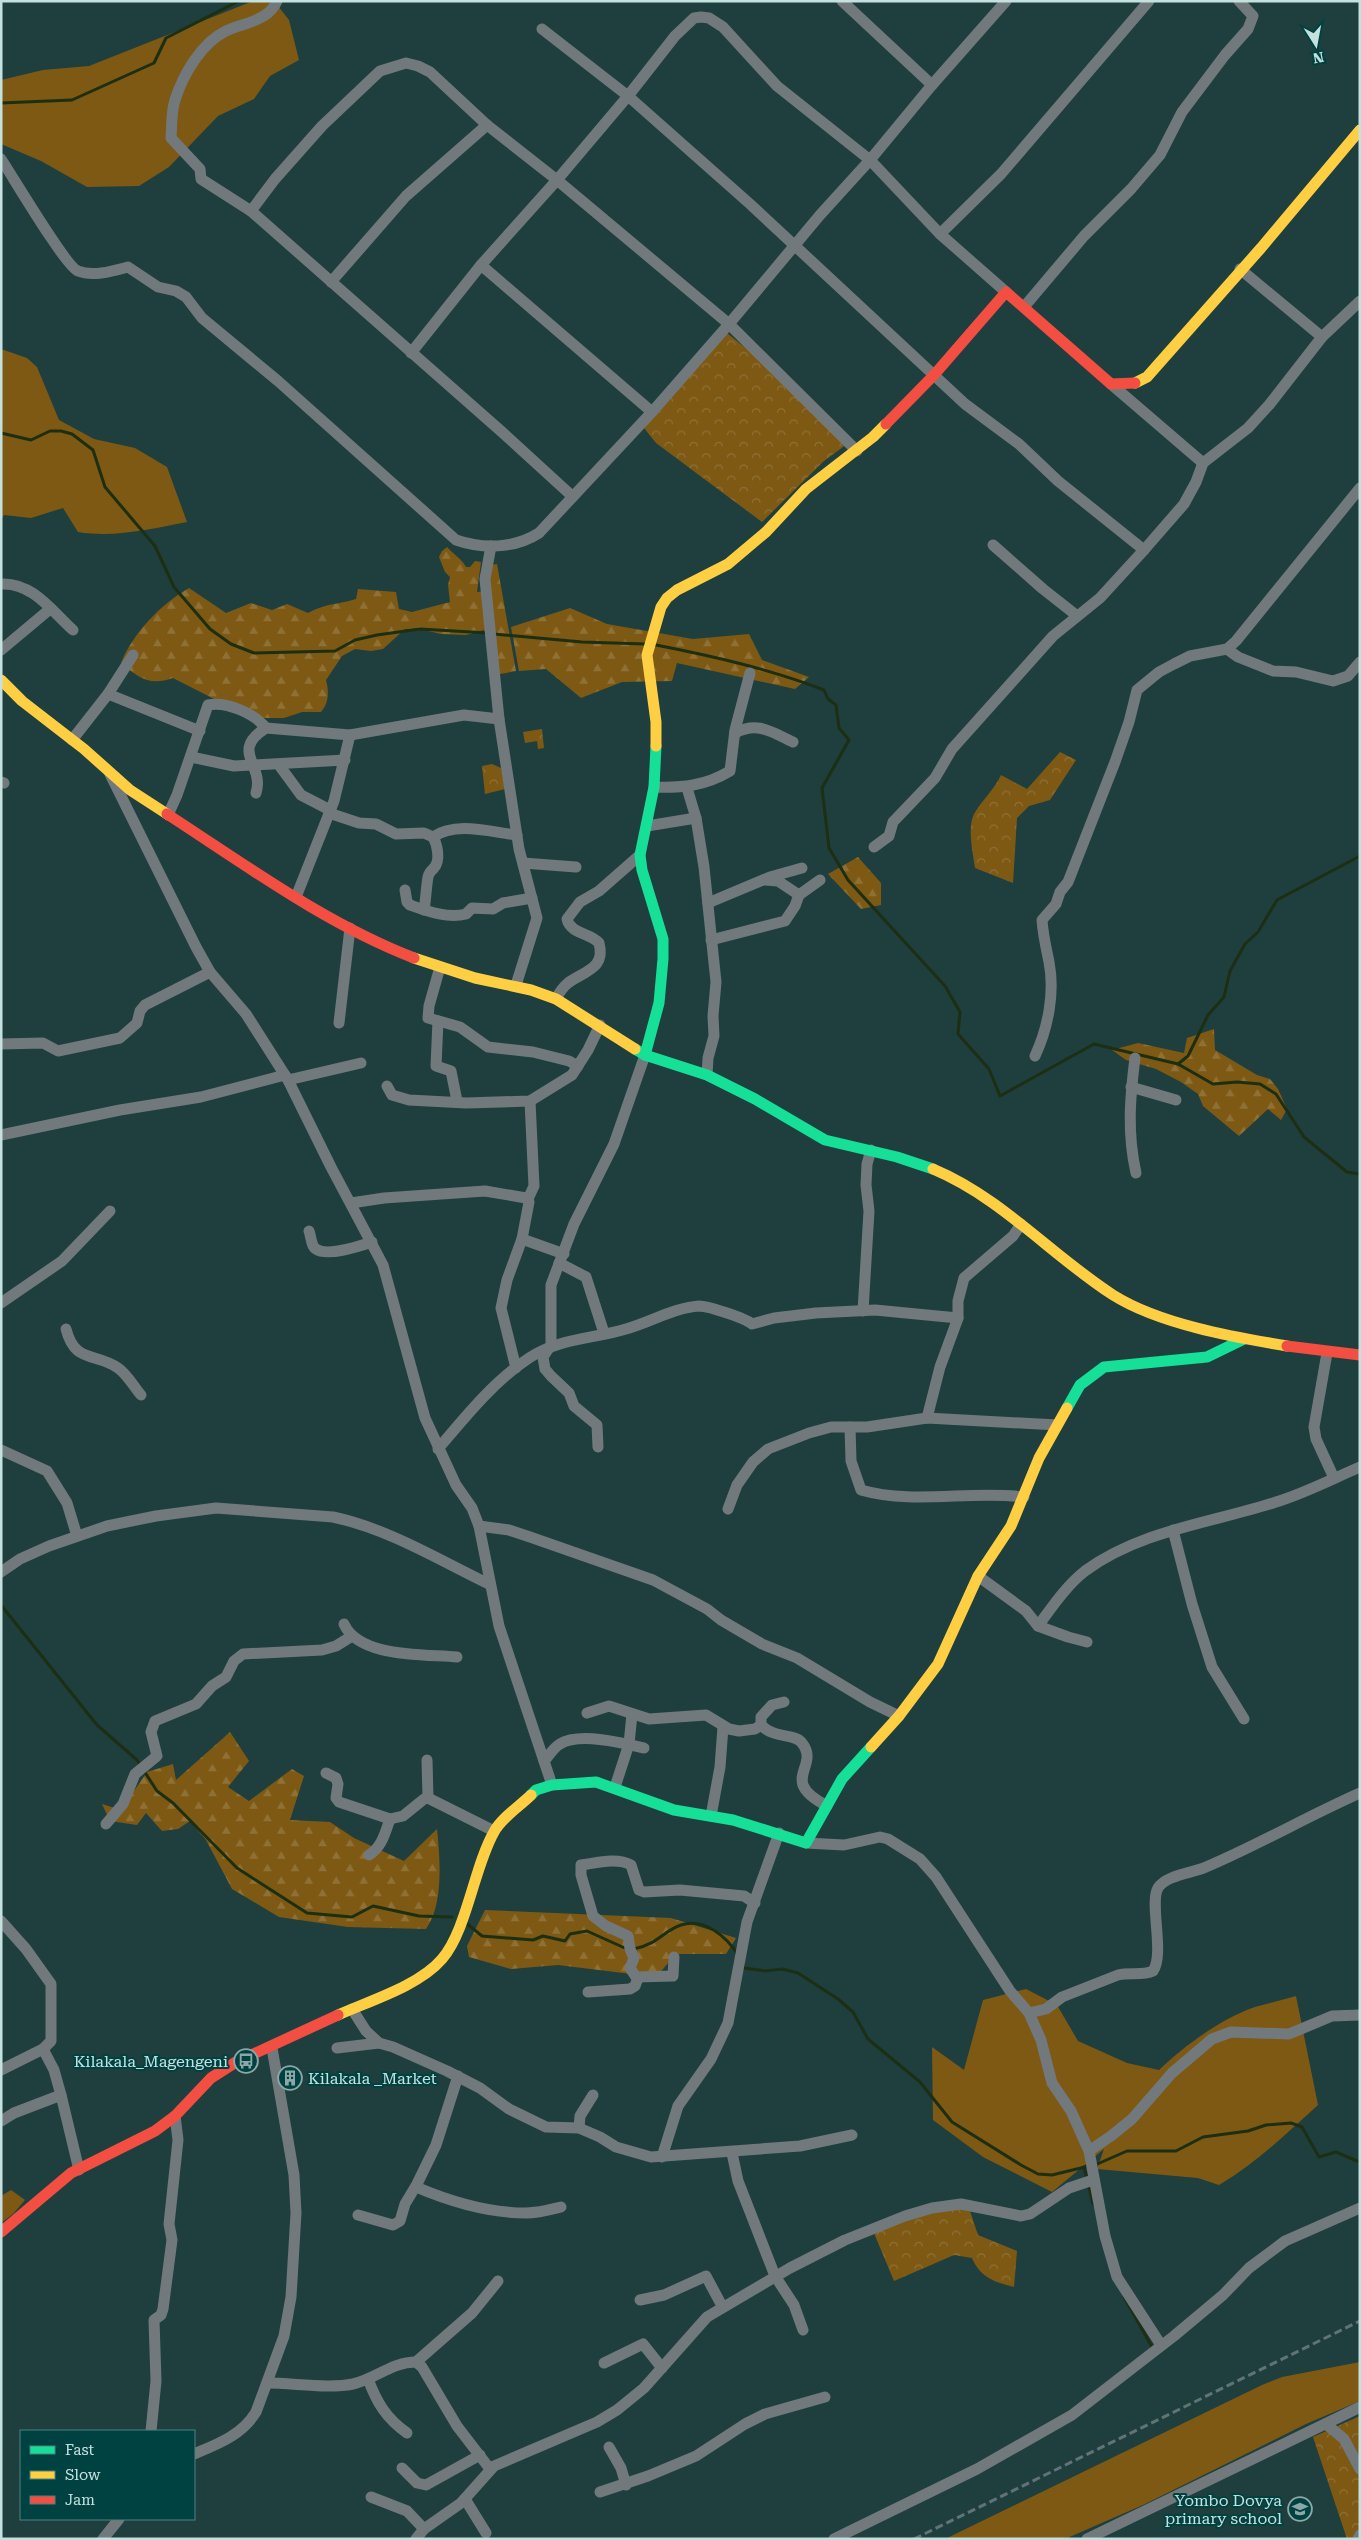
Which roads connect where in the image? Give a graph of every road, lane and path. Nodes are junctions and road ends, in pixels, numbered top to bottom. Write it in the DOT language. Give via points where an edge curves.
graph roads {
  1 [pos="277,1"];
  2 [pos="842,1"];
  3 [pos="1149,1"];
  4 [pos="1239,1"];
  5 [pos="1002,2"];
  6 [pos="542,29"];
  7 [pos="932,84"];
  8 [pos="628,96"];
  9 [pos="487,125"];
  10 [pos="1360,130"];
  11 [pos="1,160"];
  12 [pos="870,160"];
  13 [pos="557,180"];
  14 [pos="252,210"];
  15 [pos="940,234"];
  16 [pos="795,246"];
  17 [pos="481,265"];
  18 [pos="1240,269"];
  19 [pos="331,282"];
  20 [pos="1006,292"];
  21 [pos="1360,301"];
  22 [pos="1024,307"];
  23 [pos="729,324"];
  24 [pos="1322,337"];
  25 [pos="411,353"];
  26 [pos="934,376"];
  27 [pos="1112,384"];
  28 [pos="652,412"];
  29 [pos="857,451"];
  30 [pos="1203,463"];
  31 [pos="1360,488"];
  32 [pos="572,496"];
  33 [pos="993,545"];
  34 [pos="491,546"];
  35 [pos="1144,550"];
  36 [pos="1,584"];
  37 [pos="50,609"];
  38 [pos="1076,615"];
  39 [pos="73,630"];
  40 [pos="1,650"];
  41 [pos="1227,650"];
  42 [pos="133,655"];
  43 [pos="1360,662"];
  44 [pos="750,674"];
  45 [pos="2,681"];
  46 [pos="108,694"];
  47 [pos="499,718"];
  48 [pos="266,728"];
  49 [pos="200,731"];
  50 [pos="735,733"];
  51 [pos="350,735"];
  52 [pos="72,740"];
  53 [pos="793,742"];
  54 [pos="191,757"];
  55 [pos="345,760"];
  56 [pos="279,765"];
  57 [pos="252,766"];
  58 [pos="108,770"];
  59 [pos="654,787"];
  60 [pos="687,788"];
  61 [pos="256,794"];
  62 [pos="330,811"];
  63 [pos="168,815"];
  64 [pos="696,818"];
  65 [pos="647,826"];
  66 [pos="517,835"];
  67 [pos="432,837"];
  68 [pos="874,847"];
  69 [pos="640,855"];
  70 [pos="523,863"];
  71 [pos="576,867"];
  72 [pos="802,868"];
  73 [pos="820,880"];
  74 [pos="761,881"];
  75 [pos="404,890"];
  76 [pos="799,895"];
  77 [pos="296,897"];
  78 [pos="532,898"];
  79 [pos="708,903"];
  80 [pos="424,910"];
  81 [pos="350,928"];
  82 [pos="711,940"];
  83 [pos="440,967"];
  84 [pos="210,972"];
  85 [pos="516,985"];
  86 [pos="556,999"];
  87 [pos="438,1021"];
  88 [pos="340,1023"];
  89 [pos="600,1025"];
  90 [pos="1,1044"];
  91 [pos="645,1055"];
  92 [pos="1035,1056"];
  93 [pos="1135,1058"];
  94 [pos="361,1063"];
  95 [pos="578,1066"];
  96 [pos="707,1075"];
  97 [pos="286,1078"];
  98 [pos="387,1086"];
  99 [pos="1131,1087"];
  100 [pos="1176,1100"];
  101 [pos="456,1101"];
  102 [pos="530,1101"];
  103 [pos="1,1136"];
  104 [pos="871,1150"];
  105 [pos="1136,1173"];
  106 [pos="528,1199"];
  107 [pos="351,1204"];
  108 [pos="110,1211"];
  109 [pos="1020,1224"];
  110 [pos="309,1231"];
  111 [pos="522,1239"];
  112 [pos="372,1242"];
  113 [pos="561,1259"];
  114 [pos="1,1303"];
  115 [pos="863,1311"];
  116 [pos="958,1318"];
  117 [pos="66,1329"];
  118 [pos="604,1333"];
  119 [pos="1244,1338"];
  120 [pos="551,1345"];
  121 [pos="1327,1353"];
  122 [pos="1360,1355"];
  123 [pos="516,1368"];
  124 [pos="141,1395"];
  125 [pos="927,1418"];
  126 [pos="1057,1425"];
  127 [pos="850,1427"];
  128 [pos="598,1447"];
  129 [pos="438,1449"];
  130 [pos="1,1450"];
  131 [pos="1360,1467"];
  132 [pos="1334,1478"];
  133 [pos="1024,1497"];
  134 [pos="728,1509"];
  135 [pos="479,1526"];
  136 [pos="1173,1530"];
  137 [pos="77,1536"];
  138 [pos="1,1572"];
  139 [pos="978,1576"];
  140 [pos="489,1584"];
  141 [pos="344,1624"];
  142 [pos="1038,1626"];
  143 [pos="352,1636"];
  144 [pos="1087,1642"];
  145 [pos="457,1657"];
  146 [pos="784,1702"];
  147 [pos="587,1713"];
  148 [pos="632,1714"];
  149 [pos="899,1716"];
  150 [pos="1244,1719"];
  151 [pos="761,1726"];
  152 [pos="723,1727"];
  153 [pos="629,1744"];
  154 [pos="644,1748"];
  155 [pos="427,1760"];
  156 [pos="544,1761"];
  157 [pos="326,1773"];
  158 [pos="552,1785"];
  159 [pos="615,1787"];
  160 [pos="1360,1792"];
  161 [pos="428,1798"];
  162 [pos="827,1806"];
  163 [pos="711,1816"];
  164 [pos="390,1819"];
  165 [pos="106,1824"];
  166 [pos="494,1831"];
  167 [pos="779,1833"];
  168 [pos="806,1843"];
  169 [pos="369,1855"];
  170 [pos="755,1903"];
  171 [pos="1,1921"];
  172 [pos="674,1957"];
  173 [pos="638,1978"];
  174 [pos="588,1992"];
  175 [pos="352,2009"];
  176 [pos="1029,2013"];
  177 [pos="1360,2015"];
  178 [pos="379,2043"];
  179 [pos="272,2048"];
  180 [pos="337,2048"];
  181 [pos="43,2049"];
  182 [pos="1,2070"];
  183 [pos="458,2076"];
  184 [pos="61,2095"];
  185 [pos="593,2095"];
  186 [pos="175,2116"];
  187 [pos="1,2121"];
  188 [pos="579,2128"];
  189 [pos="852,2134"];
  190 [pos="1089,2151"];
  191 [pos="732,2152"];
  192 [pos="662,2157"];
  193 [pos="78,2170"];
  194 [pos="1093,2180"];
  195 [pos="416,2188"];
  196 [pos="561,2207"];
  197 [pos="1360,2208"];
  198 [pos="358,2215"];
  199 [pos="1,2232"];
  200 [pos="775,2276"];
  201 [pos="498,2281"];
  202 [pos="640,2300"];
  203 [pos="722,2306"];
  204 [pos="803,2330"];
  205 [pos="1161,2345"];
  206 [pos="416,2362"];
  207 [pos="604,2363"];
  208 [pos="662,2368"];
  209 [pos="368,2379"];
  210 [pos="267,2383"];
  211 [pos="825,2397"];
  212 [pos="1360,2407"];
  213 [pos="1326,2424"];
  214 [pos="151,2430"];
  215 [pos="406,2433"];
  216 [pos="609,2447"];
  217 [pos="195,2454"];
  218 [pos="480,2455"];
  219 [pos="402,2468"];
  220 [pos="490,2469"];
  221 [pos="1360,2469"];
  222 [pos="626,2485"];
  223 [pos="600,2492"];
  224 [pos="371,2497"];
  225 [pos="465,2499"];
  226 [pos="118,2520"];
  227 [pos="486,2533"];
  228 [pos="420,2534"];
  229 [pos="1360,2535"];
  230 [pos="103,2539"];
  231 [pos="834,2539"];
  232 [pos="1087,2539"];
  233 [pos="1358,2539"];
  1 -- 14 [label="street" via="275,7 261,18 225,31 208,43 191,66 175,101 171,138 200,169 201,179"];
  2 -- 7 [label="street"];
  3 -- 15 [label="street" via="1001,174"];
  4 -- 22 [label="street" via="1253,16 1248,29 1182,112 1160,155 1132,189 1084,236"];
  5 -- 7 [label="street"];
  6 -- 8 [label="street"];
  7 -- 12 [label="street"];
  8 -- 12 [label="street" via="675,36 694,18 709,18 724,27 777,86"];
  8 -- 13 [label="street"];
  8 -- 16 [label="street"];
  9 -- 13 [label="street"];
  9 -- 14 [label="street" via="430,72 406,63 396,65 380,71 322,126"];
  9 -- 19 [label="street" via="406,196"];
  10 -- 18 [label="street"];
  11 -- 34 [label="street" via="76,271 87,273 128,267 158,286 186,297 202,318 278,381 456,540 474,546"];
  12 -- 15 [label="street"];
  12 -- 16 [label="street"];
  13 -- 17 [label="street"];
  13 -- 23 [label="street"];
  14 -- 19 [label="street"];
  15 -- 20 [label="street"];
  16 -- 23 [label="street"];
  16 -- 26 [label="street"];
  17 -- 25 [label="street"];
  17 -- 28 [label="street"];
  18 -- 24 [label="street"];
  18 -- 27 [label="street" via="1147,377 1135,383"];
  19 -- 25 [label="street"];
  20 -- 22 [label="street"];
  20 -- 26 [label="street"];
  21 -- 24 [label="street"];
  22 -- 27 [label="street"];
  23 -- 28 [label="street"];
  23 -- 29 [label="street"];
  24 -- 30 [label="street" via="1248,428"];
  25 -- 32 [label="street"];
  26 -- 29 [label="street"];
  26 -- 35 [label="street"];
  27 -- 30 [label="street"];
  28 -- 32 [label="street"];
  29 -- 59 [label="street" via="806,490 766,532 728,564 667,598 656,619 647,655 656,722"];
  30 -- 35 [label="street" via="1184,504"];
  31 -- 41 [label="street" via="1255,620"];
  32 -- 34 [label="street" via="539,533 528,540"];
  33 -- 38 [label="street"];
  34 -- 47 [label="street" via="485,585"];
  35 -- 38 [label="street" via="1100,598"];
  36 -- 37 [label="street" via="30,590"];
  37 -- 39 [label="street"];
  37 -- 40 [label="street"];
  38 -- 68 [label="street" via="1052,636 975,722 935,778 893,822 889,836"];
  41 -- 43 [label="street" via="1273,671 1296,672 1333,681 1348,676"];
  41 -- 92 [label="street" via="1190,656 1159,672 1137,690 1115,762 1068,882 1056,904 1042,920 1052,988 1046,1030"];
  42 -- 46 [label="street"];
  44 -- 50 [label="street"];
  45 -- 52 [label="street"];
  46 -- 49 [label="street"];
  46 -- 52 [label="street"];
  47 -- 51 [label="street" via="464,715"];
  47 -- 66 [label="street"];
  48 -- 49 [label="street" via="255,717 216,704 207,707"];
  48 -- 51 [label="street"];
  48 -- 57 [label="street" via="248,747"];
  49 -- 54 [label="street"];
  50 -- 53 [label="street" via="756,727"];
  50 -- 60 [label="street" via="730,771"];
  51 -- 55 [label="street"];
  52 -- 58 [label="street"];
  54 -- 57 [label="street" via="219,765"];
  54 -- 63 [label="street"];
  55 -- 56 [label="street"];
  55 -- 62 [label="street"];
  56 -- 57 [label="street"];
  56 -- 62 [label="street" via="301,796"];
  57 -- 61 [label="street" via="258,778"];
  58 -- 63 [label="street" via="130,790"];
  58 -- 84 [label="street"];
  59 -- 60 [label="street"];
  59 -- 65 [label="street"];
  60 -- 64 [label="street"];
  62 -- 67 [label="street" via="359,822 376,824 396,834 424,833"];
  62 -- 77 [label="street"];
  63 -- 77 [label="street"];
  64 -- 65 [label="street"];
  64 -- 79 [label="street"];
  65 -- 69 [label="street"];
  66 -- 67 [label="street" via="456,828"];
  66 -- 70 [label="street"];
  67 -- 80 [label="street" via="437,859 428,876"];
  69 -- 86 [label="street" via="599,891 580,902 568,919 571,927 600,943 600,961 595,968 568,983"];
  69 -- 91 [label="street" via="663,939 662,986"];
  70 -- 71 [label="street"];
  70 -- 78 [label="street"];
  72 -- 74 [label="street"];
  73 -- 76 [label="street"];
  74 -- 76 [label="street" via="778,881"];
  74 -- 79 [label="street"];
  75 -- 80 [label="street" via="407,902"];
  76 -- 82 [label="street" via="785,921"];
  77 -- 81 [label="street"];
  78 -- 80 [label="street" via="503,903 493,909 472,908 462,915"];
  78 -- 85 [label="street" via="537,918"];
  79 -- 82 [label="street"];
  81 -- 83 [label="street" via="393,950"];
  81 -- 88 [label="street"];
  82 -- 96 [label="street" via="716,992 714,1036"];
  83 -- 85 [label="street" via="475,978"];
  83 -- 87 [label="street" via="428,1014 428,1018"];
  84 -- 90 [label="street" via="145,1004 137,1023 120,1038 58,1051 43,1043"];
  84 -- 97 [label="street" via="246,1014"];
  85 -- 86 [label="street"];
  86 -- 89 [label="street"];
  87 -- 95 [label="street" via="460,1027 488,1047 533,1052"];
  87 -- 101 [label="street" via="436,1066 451,1071"];
  89 -- 91 [label="street"];
  89 -- 95 [label="street"];
  91 -- 96 [label="street"];
  91 -- 113 [label="street" via="614,1144 587,1195"];
  93 -- 99 [label="street"];
  94 -- 97 [label="street"];
  95 -- 102 [label="street" via="568,1078"];
  96 -- 104 [label="street" via="755,1099 814,1135"];
  97 -- 103 [label="street"];
  97 -- 107 [label="street"];
  98 -- 101 [label="street" via="392,1095 400,1099"];
  99 -- 100 [label="street"];
  99 -- 105 [label="street" via="1129,1128"];
  101 -- 102 [label="street"];
  102 -- 106 [label="street" via="534,1174 533,1191"];
  104 -- 109 [label="street" via="921,1164 949,1176 989,1200"];
  104 -- 115 [label="street" via="867,1164 869,1211"];
  106 -- 107 [label="street" via="485,1192 384,1198"];
  106 -- 111 [label="street"];
  107 -- 112 [label="street"];
  108 -- 114 [label="street" via="62,1261"];
  109 -- 116 [label="street" via="1002,1246 964,1278 958,1301"];
  109 -- 119 [label="street" via="1101,1288 1138,1309 1166,1320"];
  110 -- 112 [label="street" via="312,1245 324,1252"];
  111 -- 113 [label="street"];
  111 -- 123 [label="street" via="501,1308"];
  112 -- 129 [label="street" via="383,1265 425,1418"];
  113 -- 118 [label="street" via="586,1277"];
  113 -- 120 [label="street" via="550,1285"];
  115 -- 116 [label="street"];
  115 -- 118 [label="street" via="799,1315 754,1324 702,1306"];
  116 -- 125 [label="street" via="940,1367"];
  117 -- 124 [label="street" via="75,1350 117,1367"];
  118 -- 120 [label="street"];
  119 -- 121 [label="street"];
  119 -- 126 [label="street" via="1207,1358 1104,1367 1080,1385"];
  120 -- 123 [label="street"];
  120 -- 128 [label="street" via="543,1356 545,1369 569,1393 574,1406 597,1424"];
  121 -- 122 [label="street"];
  121 -- 132 [label="street" via="1314,1427 1316,1439"];
  123 -- 129 [label="street" via="483,1398"];
  125 -- 126 [label="street"];
  125 -- 127 [label="street"];
  126 -- 133 [label="street" via="1039,1458"];
  127 -- 133 [label="street" via="851,1461 861,1490 902,1496 979,1494"];
  127 -- 134 [label="street" via="809,1432 768,1449 753,1462 737,1485"];
  129 -- 135 [label="street"];
  130 -- 137 [label="street" via="47,1471 67,1503"];
  131 -- 132 [label="street"];
  132 -- 136 [label="street" via="1276,1503"];
  133 -- 139 [label="street" via="1011,1526"];
  135 -- 140 [label="street"];
  135 -- 149 [label="street" via="509,1530 653,1580 762,1644 797,1658"];
  136 -- 142 [label="street" via="1140,1541 1084,1572 1060,1596"];
  136 -- 150 [label="street" via="1212,1668"];
  137 -- 138 [label="street" via="20,1559"];
  137 -- 140 [label="street" via="122,1522 202,1509 333,1517 391,1536"];
  139 -- 142 [label="street" via="1026,1611"];
  139 -- 149 [label="street" via="938,1664"];
  140 -- 156 [label="street" via="499,1626"];
  141 -- 143 [label="street"];
  142 -- 144 [label="street"];
  143 -- 145 [label="street" via="367,1646 387,1651"];
  143 -- 165 [label="street" via="328,1649 250,1652 237,1658 226,1677 212,1686 196,1704 155,1721 151,1732 157,1756 135,1774 123,1804"];
  146 -- 151 [label="street" via="772,1705 760,1717"];
  147 -- 148 [label="street" via="609,1706"];
  148 -- 152 [label="street" via="662,1720 706,1716"];
  148 -- 153 [label="street"];
  149 -- 162 [label="street" via="842,1779"];
  151 -- 152 [label="street" via="748,1731"];
  151 -- 162 [label="street" via="768,1732 799,1738 804,1744 806,1756 802,1784 806,1793"];
  152 -- 163 [label="street"];
  153 -- 154 [label="street"];
  153 -- 156 [label="street" via="604,1739 568,1741 560,1744"];
  153 -- 159 [label="street"];
  155 -- 161 [label="street"];
  156 -- 158 [label="street"];
  157 -- 164 [label="street" via="336,1778 338,1802"];
  158 -- 159 [label="street" via="596,1782"];
  158 -- 166 [label="street" via="536,1790"];
  159 -- 163 [label="street" via="674,1810"];
  160 -- 176 [label="street" via="1229,1858 1162,1884 1156,1894 1158,1959 1154,1971 1118,1975 1062,1997 1046,2009"];
  161 -- 164 [label="street" via="403,1816"];
  161 -- 166 [label="street"];
  162 -- 168 [label="street"];
  163 -- 167 [label="street"];
  164 -- 169 [label="street" via="382,1842"];
  166 -- 175 [label="street" via="454,1938 442,1959 409,1984"];
  167 -- 168 [label="street"];
  167 -- 170 [label="street"];
  168 -- 176 [label="street" via="844,1844 880,1837 908,1849 936,1877 1010,1991"];
  170 -- 173 [label="street" via="744,1896 680,1890 644,1892 640,1890 628,1863 612,1861 581,1865 593,1916 628,1936 634,1958 630,1968"];
  170 -- 192 [label="street" via="748,1922 725,2033 678,2106"];
  171 -- 181 [label="street" via="51,1984 51,2041"];
  172 -- 173 [label="street" via="673,1976"];
  173 -- 174 [label="street" via="630,1990"];
  175 -- 178 [label="street" via="366,2031"];
  175 -- 179 [label="street"];
  176 -- 190 [label="street" via="1052,2082 1071,2112"];
  177 -- 190 [label="street" via="1332,2016 1289,2034 1231,2032 1212,2039 1172,2073 1132,2119"];
  178 -- 180 [label="street"];
  178 -- 183 [label="street"];
  179 -- 186 [label="street" via="236,2062 212,2078"];
  179 -- 210 [label="street" via="294,2175 296,2213 291,2297 284,2336"];
  181 -- 182 [label="street"];
  181 -- 184 [label="street" via="54,2070"];
  183 -- 188 [label="street" via="515,2113 546,2127"];
  183 -- 195 [label="street" via="436,2145"];
  184 -- 187 [label="street"];
  184 -- 193 [label="street"];
  185 -- 188 [label="street" via="580,2116"];
  186 -- 193 [label="street" via="155,2131"];
  186 -- 214 [label="street" via="178,2140 169,2224 172,2240 163,2309 154,2320 156,2381"];
  188 -- 192 [label="street" via="629,2152"];
  189 -- 191 [label="street" via="800,2146"];
  190 -- 194 [label="street"];
  191 -- 192 [label="street"];
  191 -- 200 [label="street" via="738,2181"];
  193 -- 199 [label="street"];
  194 -- 200 [label="street" via="1068,2188 1030,2214 1021,2216 961,2204 905,2216 824,2250"];
  194 -- 205 [label="street" via="1117,2277"];
  195 -- 196 [label="street" via="494,2209 526,2213"];
  195 -- 198 [label="street" via="396,2224"];
  197 -- 205 [label="street" via="1285,2241"];
  200 -- 203 [label="street"];
  200 -- 204 [label="street" via="794,2305"];
  201 -- 206 [label="street" via="472,2313"];
  202 -- 203 [label="street" via="664,2295 706,2276"];
  203 -- 208 [label="street" via="698,2325"];
  205 -- 231 [label="street" via="1072,2415 977,2469"];
  206 -- 209 [label="street" via="400,2363"];
  206 -- 218 [label="street" via="457,2426"];
  207 -- 208 [label="street" via="643,2344"];
  208 -- 220 [label="street" via="644,2388 609,2415"];
  209 -- 210 [label="street" via="348,2385"];
  209 -- 215 [label="street" via="382,2410"];
  210 -- 217 [label="street" via="250,2423 226,2440"];
  211 -- 222 [label="street" via="765,2414 696,2456"];
  212 -- 213 [label="street"];
  213 -- 221 [label="street" via="1344,2439"];
  213 -- 232 [label="street"];
  216 -- 222 [label="street"];
  218 -- 219 [label="street" via="426,2485 417,2483"];
  218 -- 220 [label="street"];
  220 -- 225 [label="street"];
  222 -- 223 [label="street"];
  224 -- 228 [label="street" via="407,2511"];
  225 -- 227 [label="street"];
  225 -- 228 [label="street"];
  226 -- 230 [label="street"];
  229 -- 233 [label="street"];
}
